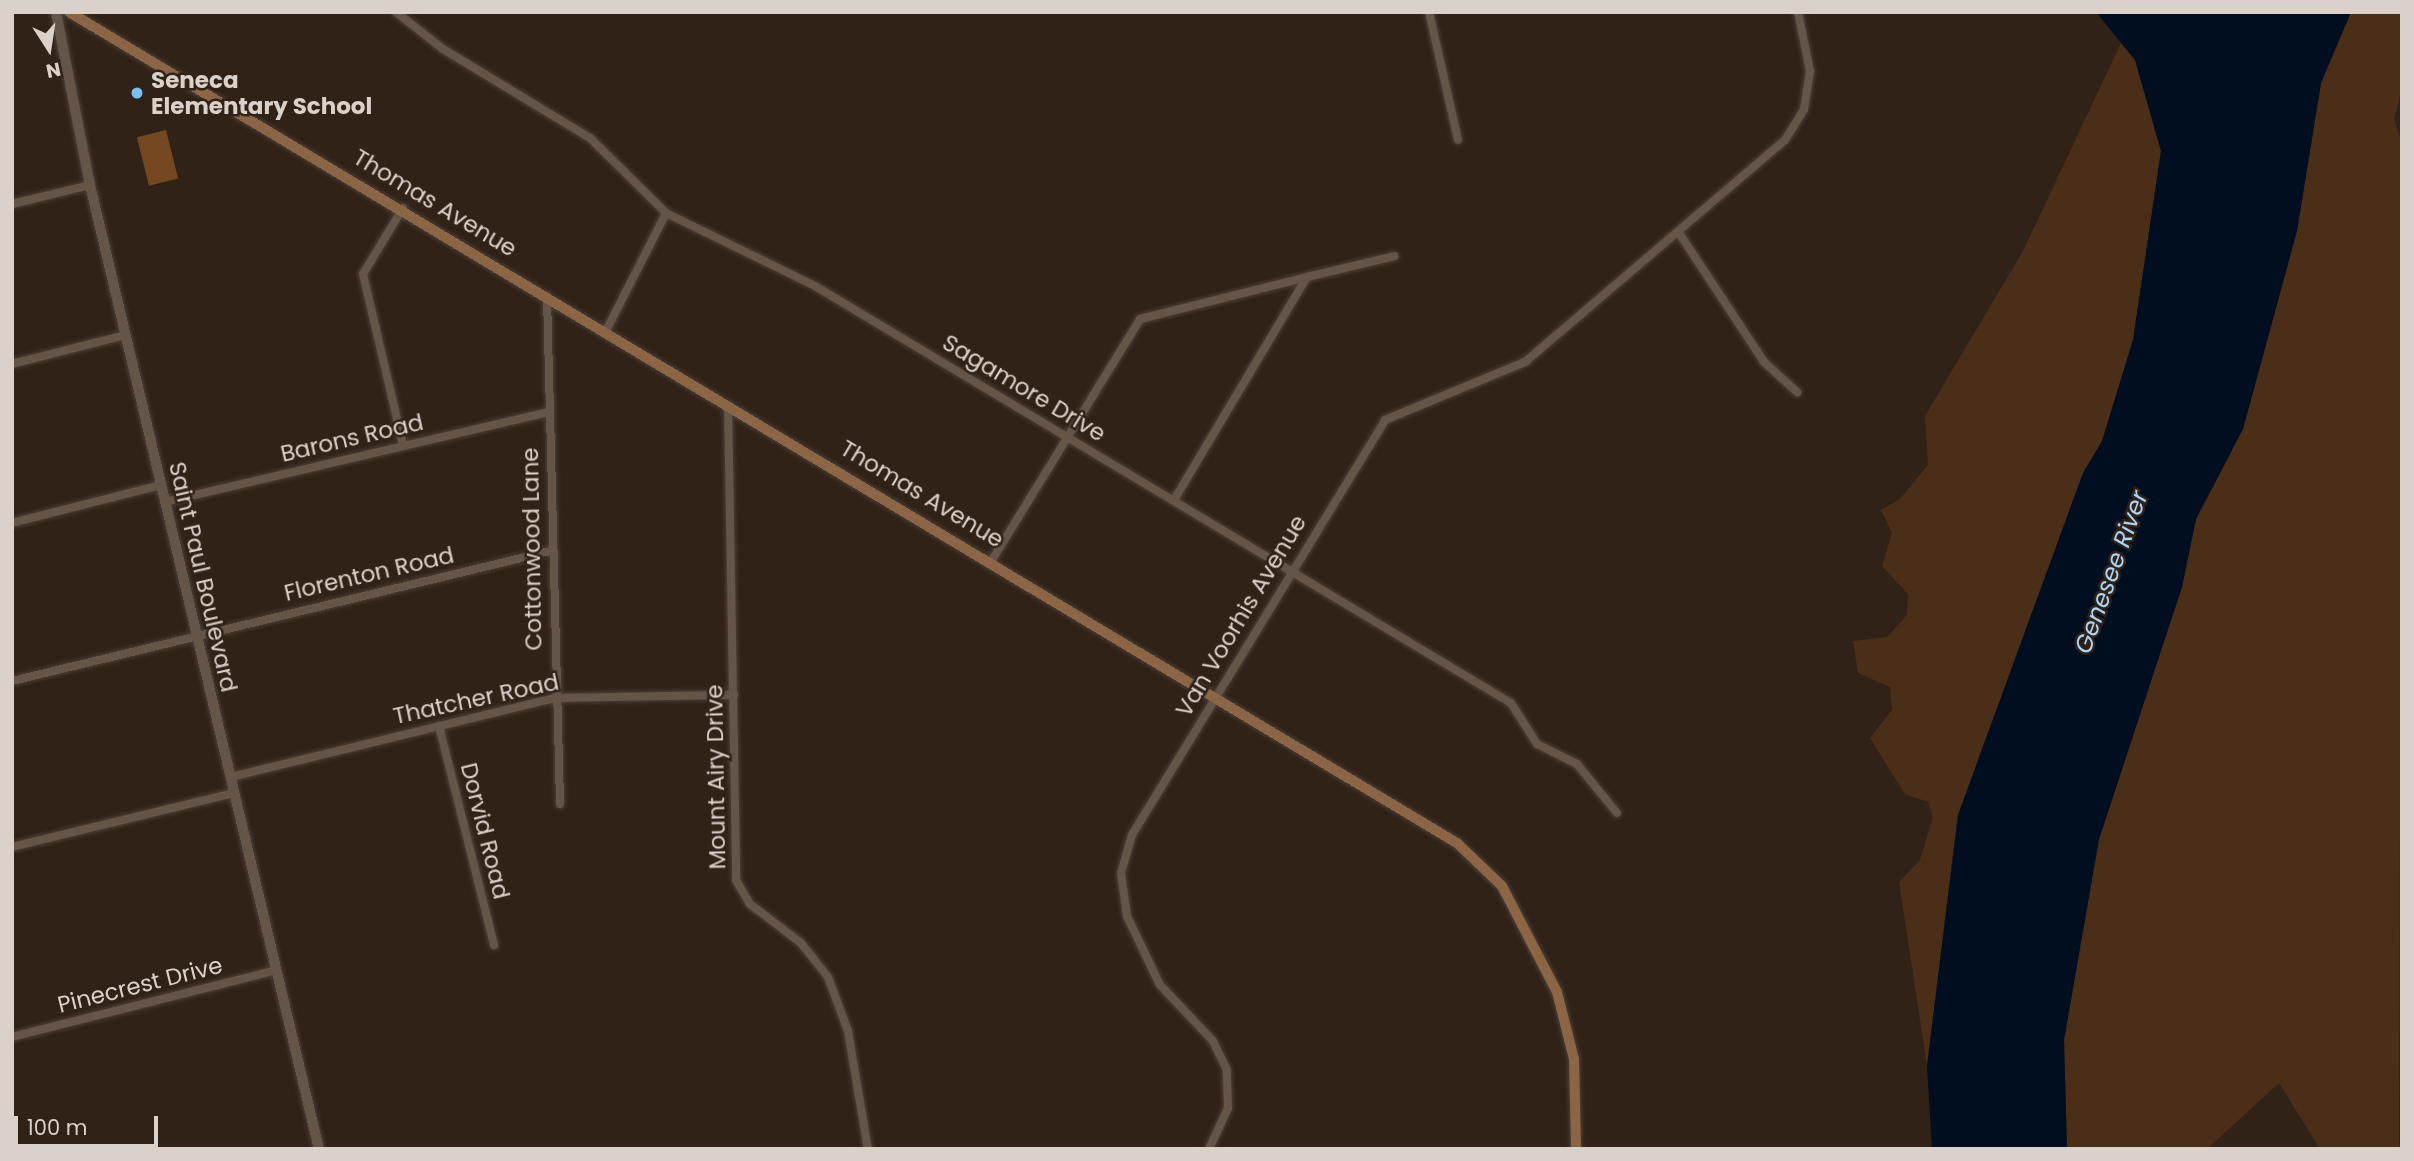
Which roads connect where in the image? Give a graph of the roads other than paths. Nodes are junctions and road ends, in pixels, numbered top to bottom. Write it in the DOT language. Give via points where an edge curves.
graph roads {
  1 [pos="56,12"];
  2 [pos="69,12"];
  3 [pos="396,12"];
  4 [pos="1430,12"];
  5 [pos="1798,12"];
  6 [pos="1458,140"];
  7 [pos="90,185"];
  8 [pos="12,204"];
  9 [pos="403,208"];
  10 [pos="666,213"];
  11 [pos="1679,233"];
  12 [pos="1395,256"];
  13 [pos="1307,277"];
  14 [pos="547,293"];
  15 [pos="607,329"];
  16 [pos="126,335"];
  17 [pos="12,364"];
  18 [pos="1797,392"];
  19 [pos="728,402"];
  20 [pos="548,412"];
  21 [pos="1067,436"];
  22 [pos="403,445"];
  23 [pos="161,485"];
  24 [pos="1174,500"];
  25 [pos="165,502"];
  26 [pos="12,523"];
  27 [pos="551,551"];
  28 [pos="992,561"];
  29 [pos="1291,570"];
  30 [pos="197,635"];
  31 [pos="12,681"];
  32 [pos="734,695"];
  33 [pos="1215,696"];
  34 [pos="556,698"];
  35 [pos="439,726"];
  36 [pos="231,777"];
  37 [pos="234,793"];
  38 [pos="560,804"];
  39 [pos="1617,813"];
  40 [pos="12,847"];
  41 [pos="494,946"];
  42 [pos="276,970"];
  43 [pos="12,1037"];
  44 [pos="319,1149"];
  45 [pos="868,1149"];
  46 [pos="1209,1149"];
  47 [pos="1576,1149"];
  1 -- 7 [label="street, Saint Paul Boulevard"];
  2 -- 9 [label="main road, Thomas Avenue"];
  3 -- 10 [label="street, Sagamore Drive" via="443,49 590,138"];
  4 -- 6 [label="street"];
  5 -- 11 [label="street, Van Voorhis Avenue" via="1810,71 1796,124 1769,156"];
  7 -- 8 [label="street"];
  7 -- 16 [label="street, Saint Paul Boulevard"];
  9 -- 14 [label="main road, Thomas Avenue"];
  9 -- 22 [label="street" via="363,274"];
  10 -- 15 [label="street"];
  10 -- 21 [label="street, Sagamore Drive" via="815,286"];
  11 -- 18 [label="street" via="1764,362"];
  11 -- 29 [label="street, Van Voorhis Avenue" via="1525,362 1385,420"];
  12 -- 13 [label="street"];
  13 -- 21 [label="street" via="1140,319"];
  13 -- 24 [label="street"];
  14 -- 15 [label="main road, Thomas Avenue"];
  14 -- 20 [label="street, Cottonwood Lane"];
  15 -- 19 [label="main road, Thomas Avenue"];
  16 -- 17 [label="street"];
  16 -- 23 [label="street, Saint Paul Boulevard"];
  19 -- 28 [label="main road, Thomas Avenue"];
  19 -- 32 [label="street, Mount Airy Drive"];
  20 -- 22 [label="street, Barons Road"];
  20 -- 27 [label="street, Cottonwood Lane"];
  21 -- 24 [label="street, Sagamore Drive"];
  21 -- 28 [label="street"];
  22 -- 25 [label="street, Barons Road"];
  23 -- 25 [label="street, Saint Paul Boulevard"];
  23 -- 26 [label="street"];
  24 -- 29 [label="street, Sagamore Drive"];
  25 -- 30 [label="street, Saint Paul Boulevard"];
  27 -- 30 [label="street, Florenton Road"];
  27 -- 34 [label="street, Cottonwood Lane"];
  28 -- 33 [label="main road, Thomas Avenue"];
  29 -- 33 [label="street, Van Voorhis Avenue"];
  29 -- 39 [label="street, Sagamore Drive" via="1511,703 1537,744 1577,764"];
  30 -- 31 [label="street, Florenton Road"];
  30 -- 36 [label="street, Saint Paul Boulevard"];
  32 -- 34 [label="street, Thatcher Road"];
  32 -- 45 [label="street, Mount Airy Drive" via="739,889 802,943 828,977 848,1031"];
  33 -- 46 [label="street, Van Voorhis Avenue" via="1132,835 1121,873 1127,916 1155,977 1213,1041 1227,1070 1228,1108"];
  33 -- 47 [label="main road, Thomas Avenue" via="1435,828 1502,886 1540,951 1569,1028"];
  34 -- 35 [label="street, Thatcher Road"];
  34 -- 38 [label="street, Cottonwood Lane"];
  35 -- 36 [label="street, Thatcher Road"];
  35 -- 41 [label="street, Dorvid Road"];
  36 -- 37 [label="street, Saint Paul Boulevard"];
  37 -- 40 [label="street"];
  37 -- 42 [label="street, Saint Paul Boulevard"];
  42 -- 43 [label="street, Pinecrest Drive"];
  42 -- 44 [label="street, Saint Paul Boulevard"];
}
